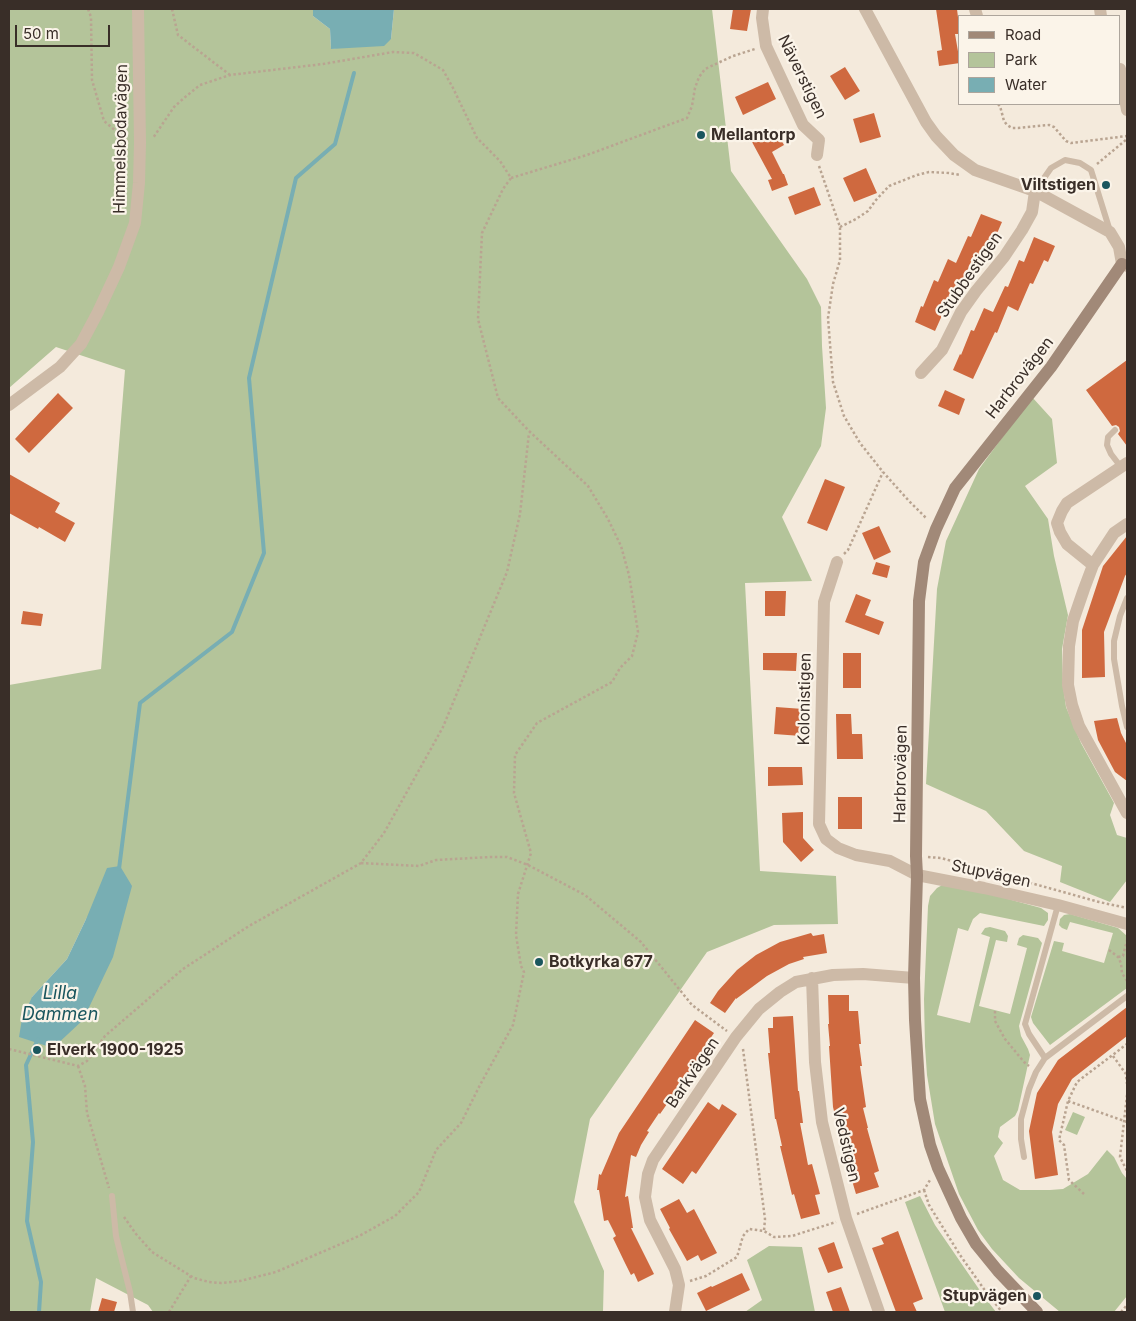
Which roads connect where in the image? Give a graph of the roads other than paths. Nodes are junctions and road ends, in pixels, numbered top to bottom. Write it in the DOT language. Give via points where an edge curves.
graph roads {
  1 [pos="138,9"];
  2 [pos="764,9"];
  3 [pos="865,9"];
  4 [pos="1121,75"];
  5 [pos="1127,110"];
  6 [pos="817,155"];
  7 [pos="1035,191"];
  8 [pos="1110,232"];
  9 [pos="1125,265"];
  10 [pos="921,373"];
  11 [pos="9,405"];
  12 [pos="1115,430"];
  13 [pos="1124,465"];
  14 [pos="1127,524"];
  15 [pos="837,562"];
  16 [pos="1093,565"];
  17 [pos="1127,598"];
  18 [pos="1127,727"];
  19 [pos="1127,812"];
  20 [pos="917,875"];
  21 [pos="1058,905"];
  22 [pos="1127,924"];
  23 [pos="812,978"];
  24 [pos="914,978"];
  25 [pos="1127,996"];
  26 [pos="1045,1058"];
  27 [pos="1024,1156"];
  28 [pos="112,1196"];
  29 [pos="133,1312"];
  30 [pos="675,1312"];
  31 [pos="879,1312"];
  32 [pos="1037,1312"];
  1 -- 11 [label="street, Himmelsbodavägen" via="140,143 135,223 119,267 81,344 60,367"];
  2 -- 6 [label="street, Näverstigen" via="766,46 803,125 819,140"];
  3 -- 7 [label="street" via="936,136 975,170"];
  4 -- 5 [label="street"];
  7 -- 8 [label="street"];
  7 -- 8 [label="lane" via="1051,168 1066,160 1080,163 1091,170"];
  7 -- 10 [label="street, Stubbestigen" via="1032,212 1022,230 961,312 942,350"];
  8 -- 9 [label="street"];
  9 -- 20 [label="street, Harbrovägen" via="1051,367 955,488 924,562 919,601"];
  12 -- 13 [label="lane" via="1108,437 1107,445 1111,454"];
  13 -- 16 [label="street" via="1067,504 1057,523 1067,544"];
  14 -- 16 [label="street" via="1114,533"];
  15 -- 20 [label="street, Kolonistigen" via="824,602 819,824 826,839 838,848 890,861"];
  16 -- 19 [label="street" via="1073,621 1068,685 1079,726"];
  17 -- 18 [label="lane" via="1114,642 1114,659"];
  20 -- 21 [label="street, Stupvägen"];
  20 -- 24 [label="street, Harbrovägen"];
  21 -- 22 [label="street, Stupvägen"];
  21 -- 26 [label="lane" via="1025,1024"];
  23 -- 24 [label="street, Barkvägen" via="863,974"];
  23 -- 30 [label="street, Barkvägen" via="796,982 759,1009 736,1037 654,1160 648,1174 645,1197 650,1220 675,1269 679,1285"];
  23 -- 31 [label="street, Vedstigen" via="815,1062 822,1122 846,1218"];
  24 -- 32 [label="street, Harbrovägen" via="920,1099 938,1168 976,1244"];
  25 -- 26 [label="lane"];
  26 -- 27 [label="lane" via="1036,1072 1021,1118 1020,1139"];
  28 -- 29 [label="lane" via="116,1236"];
}
